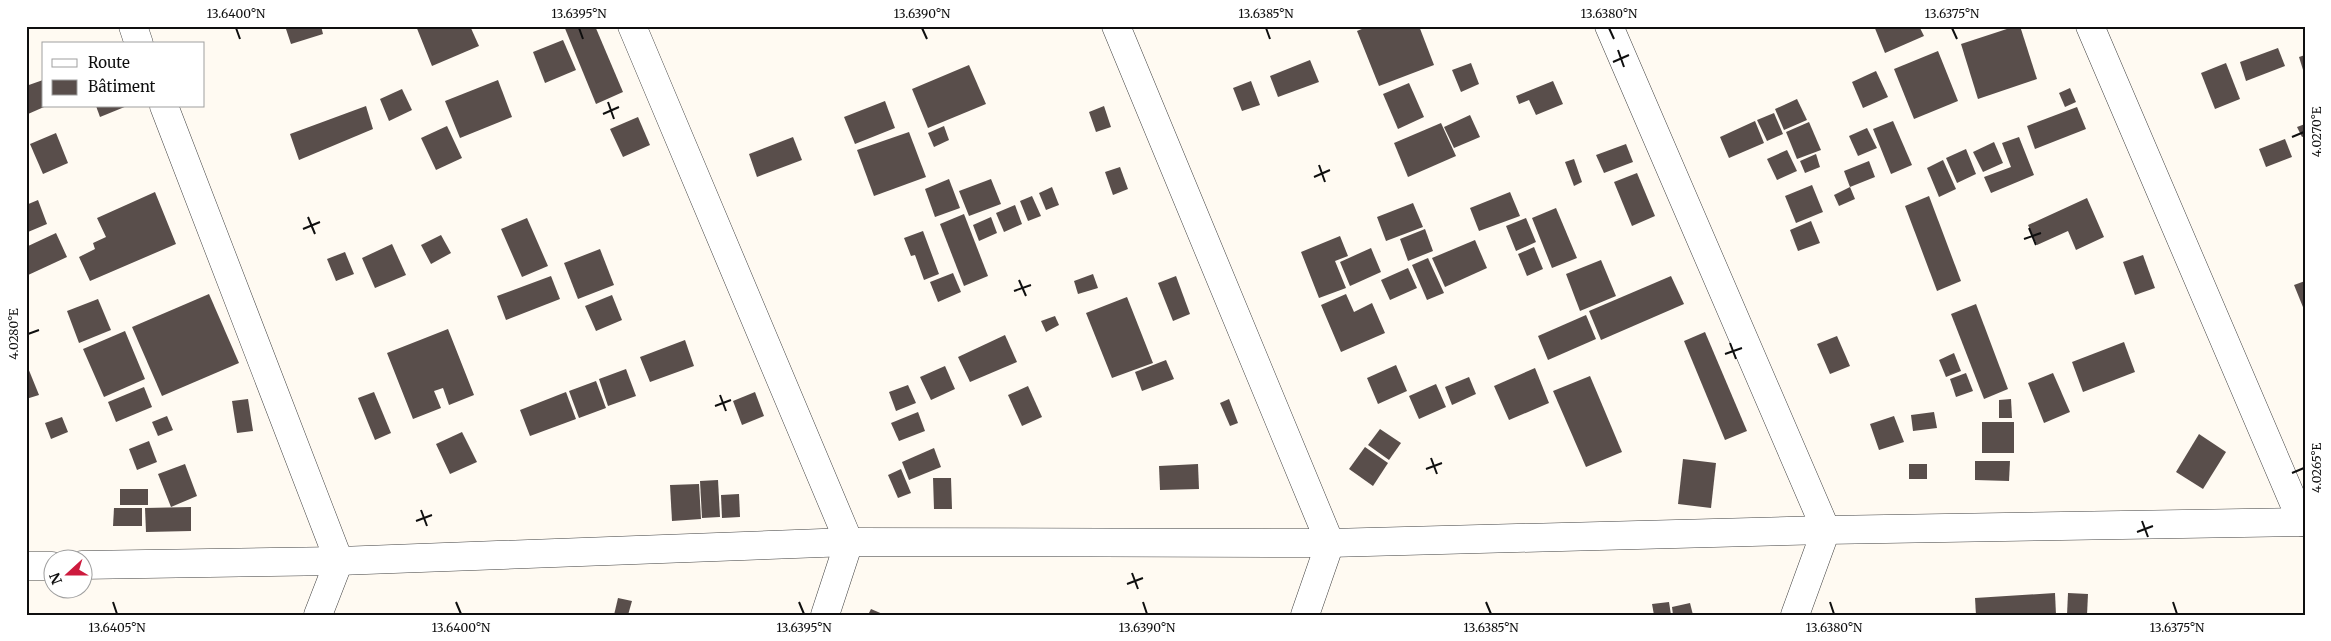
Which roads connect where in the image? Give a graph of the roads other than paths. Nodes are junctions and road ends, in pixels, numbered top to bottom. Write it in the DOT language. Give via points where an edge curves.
graph roads {
  1 [pos="133,26"];
  2 [pos="632,26"];
  3 [pos="1116,26"];
  4 [pos="1609,26"];
  5 [pos="2090,26"];
  6 [pos="138,42"];
  7 [pos="165,108"];
  8 [pos="2304,522"];
  9 [pos="1826,530"];
  10 [pos="849,542"];
  11 [pos="1330,543"];
  12 [pos="339,561"];
  13 [pos="92,565"];
  14 [pos="26,566"];
  15 [pos="42,566"];
  16 [pos="318,615"];
  17 [pos="825,615"];
  18 [pos="1305,615"];
  19 [pos="1795,615"];
  1 -- 6 [label="street"];
  2 -- 10 [label="street"];
  3 -- 11 [label="street"];
  4 -- 9 [label="street"];
  5 -- 8 [label="street"];
  7 -- 12 [label="street"];
  8 -- 9 [label="street"];
  9 -- 11 [label="street"];
  9 -- 19 [label="street"];
  10 -- 11 [label="street"];
  10 -- 12 [label="street"];
  10 -- 17 [label="street"];
  11 -- 18 [label="street"];
  12 -- 13 [label="street"];
  12 -- 16 [label="street"];
  14 -- 15 [label="street"];
}
